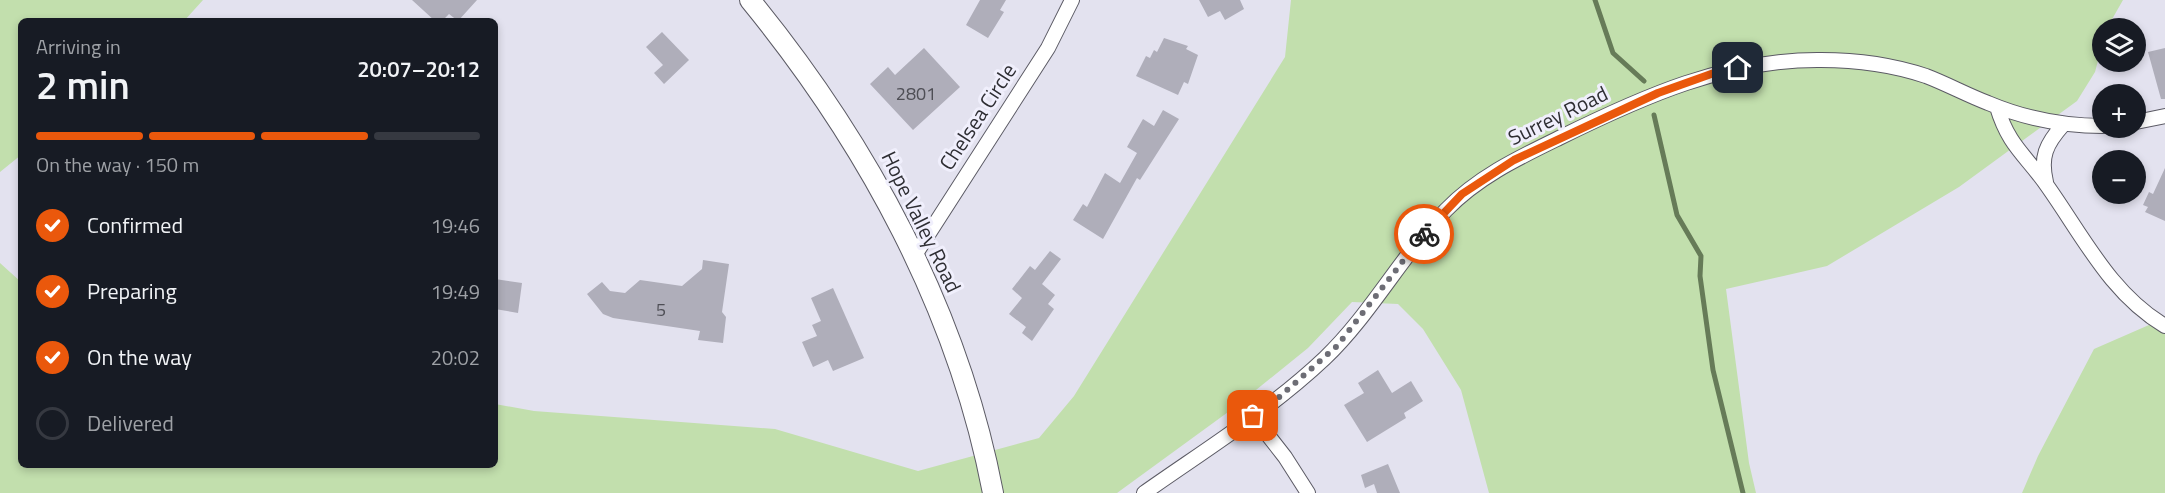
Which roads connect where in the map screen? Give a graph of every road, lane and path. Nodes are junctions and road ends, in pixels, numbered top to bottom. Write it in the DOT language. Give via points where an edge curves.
graph roads {
  1 [pos="750,0"];
  2 [pos="1072,0"];
  3 [pos="1997,107"];
  4 [pos="2165,116"];
  5 [pos="2146,120"];
  6 [pos="2063,125"];
  7 [pos="2092,126"];
  8 [pos="2047,184"];
  9 [pos="915,255"];
  10 [pos="2165,326"];
  11 [pos="1253,416"];
  12 [pos="993,493"];
  13 [pos="1144,493"];
  14 [pos="1308,493"];
  1 -- 9 [label="main road, Hope Valley Road" via="846,130"];
  2 -- 9 [label="street, Chelsea Circle" via="1048,48"];
  3 -- 6 [label="street, Surrey Road"];
  3 -- 8 [label="street" via="2011,142"];
  3 -- 11 [label="street, Surrey Road" via="1926,76 1817,60 1714,73 1648,97 1514,160 1462,194 1411,249 1337,346"];
  4 -- 5 [label="street"];
  6 -- 7 [label="street, Surrey Road"];
  6 -- 8 [label="street" via="2044,153"];
  8 -- 10 [label="street" via="2108,276 2133,305"];
  9 -- 12 [label="main road, Hope Valley Road" via="969,395"];
  11 -- 13 [label="street, Surrey Road"];
  11 -- 14 [label="street"];
}
